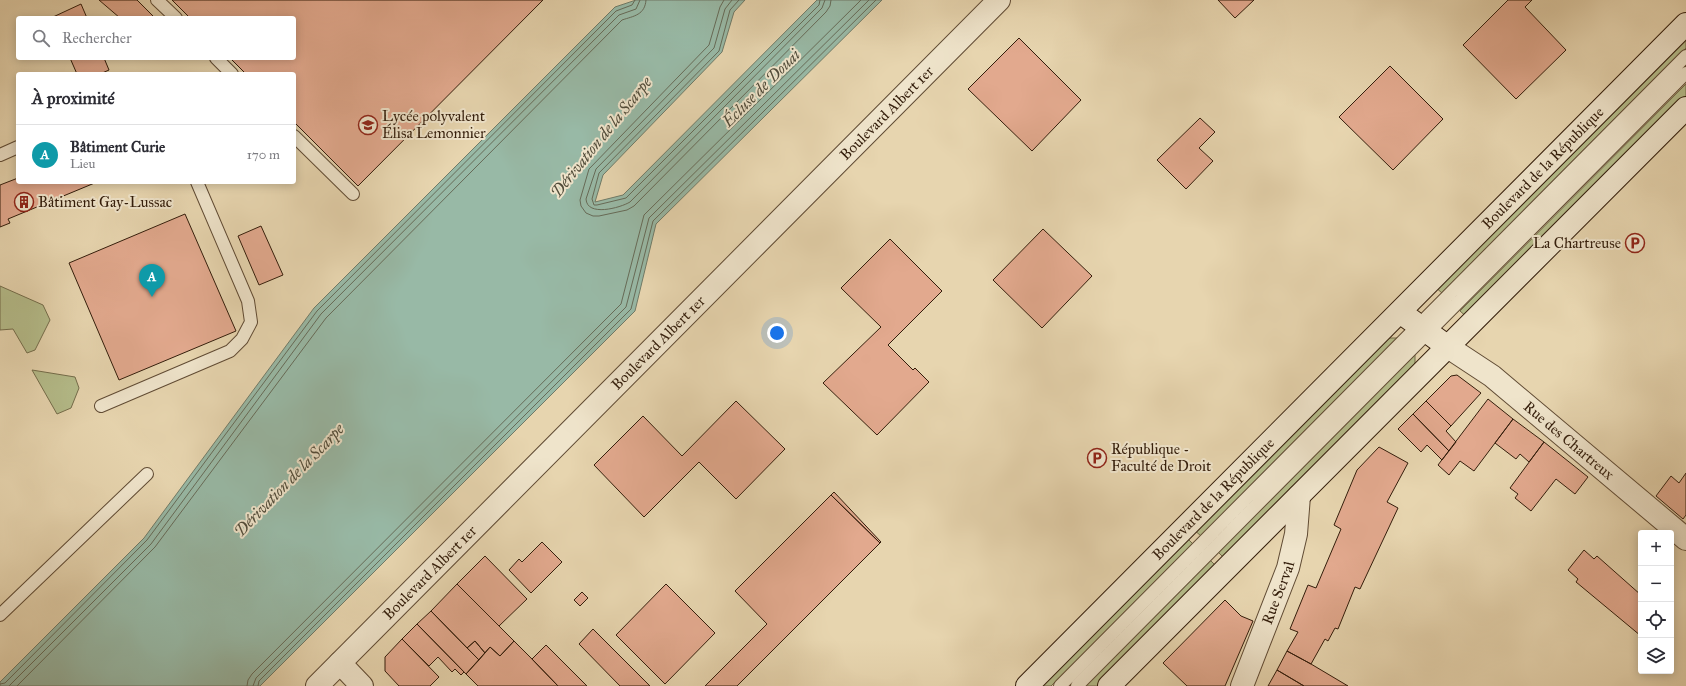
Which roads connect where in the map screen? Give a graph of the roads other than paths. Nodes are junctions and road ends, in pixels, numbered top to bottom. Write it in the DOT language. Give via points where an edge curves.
graph roads {
  1 [pos="157,0"];
  2 [pos="999,0"];
  3 [pos="174,16"];
  4 [pos="1686,24"];
  5 [pos="1686,56"];
  6 [pos="218,60"];
  7 [pos="230,72"];
  8 [pos="1686,73"];
  9 [pos="1686,108"];
  10 [pos="296,138"];
  11 [pos="16,148"];
  12 [pos="0,155"];
  13 [pos="198,184"];
  14 [pos="353,194"];
  15 [pos="1400,312"];
  16 [pos="1423,329"];
  17 [pos="1448,347"];
  18 [pos="101,406"];
  19 [pos="147,474"];
  20 [pos="1299,496"];
  21 [pos="1686,539"];
  22 [pos="0,615"];
  23 [pos="340,663"];
  24 [pos="317,686"];
  25 [pos="362,686"];
  26 [pos="1027,686"];
  27 [pos="1060,686"];
  28 [pos="1077,686"];
  29 [pos="1108,686"];
  30 [pos="1242,686"];
  1 -- 3 [label="lane"];
  2 -- 23 [label="main road, Boulevard Albert 1er"];
  4 -- 15 [label="main road, Boulevard de la République"];
  5 -- 16 [label="lane"];
  6 -- 7 [label="lane"];
  8 -- 16 [label="lane"];
  9 -- 17 [label="main road"];
  10 -- 14 [label="lane"];
  11 -- 12 [label="lane"];
  13 -- 18 [label="lane" via="248,301 251,322 242,339 230,351"];
  15 -- 16 [label="main road"];
  15 -- 26 [label="main road, Boulevard de la République"];
  16 -- 17 [label="main road"];
  16 -- 27 [label="lane"];
  16 -- 28 [label="lane"];
  17 -- 20 [label="main road"];
  17 -- 21 [label="main road, Rue des Chartreux" via="1492,376"];
  19 -- 22 [label="lane"];
  20 -- 29 [label="main road"];
  20 -- 30 [label="main road, Rue Serval" via="1296,534 1288,568"];
  23 -- 24 [label="main road, Boulevard Albert 1er"];
  23 -- 25 [label="main road"];
}
